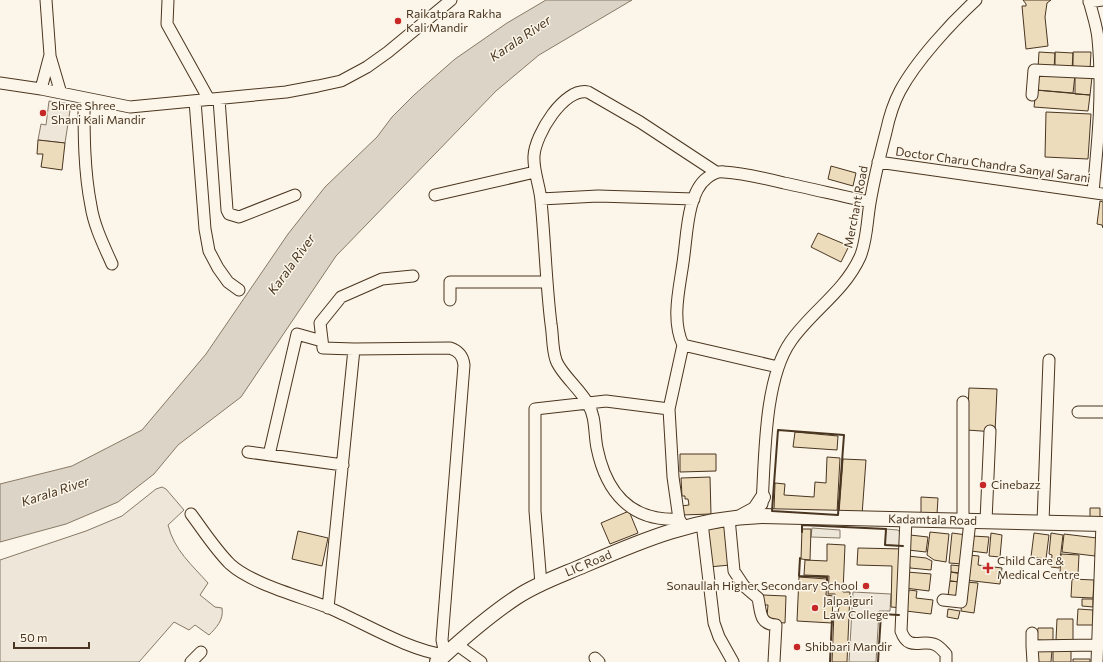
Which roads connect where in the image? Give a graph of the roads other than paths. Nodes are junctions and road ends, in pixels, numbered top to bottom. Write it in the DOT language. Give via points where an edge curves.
graph roads {
  1 [pos="46,0"];
  2 [pos="168,0"];
  3 [pos="442,0"];
  4 [pos="451,0"];
  5 [pos="976,0"];
  6 [pos="1103,0"];
  7 [pos="1089,1"];
  8 [pos="50,55"];
  9 [pos="1101,73"];
  10 [pos="0,79"];
  11 [pos="0,83"];
  12 [pos="42,88"];
  13 [pos="60,90"];
  14 [pos="286,90"];
  15 [pos="1032,95"];
  16 [pos="207,96"];
  17 [pos="84,98"];
  18 [pos="219,99"];
  19 [pos="195,101"];
  20 [pos="878,162"];
  21 [pos="535,172"];
  22 [pos="716,172"];
  23 [pos="1098,193"];
  24 [pos="295,195"];
  25 [pos="435,195"];
  26 [pos="541,199"];
  27 [pos="694,199"];
  28 [pos="870,202"];
  29 [pos="112,264"];
  30 [pos="413,276"];
  31 [pos="546,282"];
  32 [pos="239,290"];
  33 [pos="450,300"];
  34 [pos="322,341"];
  35 [pos="683,345"];
  36 [pos="354,349"];
  37 [pos="1050,360"];
  38 [pos="778,367"];
  39 [pos="963,402"];
  40 [pos="588,404"];
  41 [pos="669,409"];
  42 [pos="1078,412"];
  43 [pos="1103,412"];
  44 [pos="990,431"];
  45 [pos="248,452"];
  46 [pos="269,455"];
  47 [pos="343,465"];
  48 [pos="763,497"];
  49 [pos="190,514"];
  50 [pos="762,516"];
  51 [pos="734,518"];
  52 [pos="906,519"];
  53 [pos="966,521"];
  54 [pos="986,521"];
  55 [pos="1043,522"];
  56 [pos="682,523"];
  57 [pos="702,523"];
  58 [pos="1103,524"];
  59 [pos="541,584"];
  60 [pos="943,600"];
  61 [pos="328,608"];
  62 [pos="1032,633"];
  63 [pos="456,644"];
  64 [pos="1097,645"];
  65 [pos="1032,646"];
  66 [pos="201,652"];
  67 [pos="441,658"];
  68 [pos="191,662"];
  69 [pos="481,662"];
  70 [pos="733,662"];
  71 [pos="774,662"];
  72 [pos="946,662"];
  73 [pos="1033,662"];
  74 [pos="1097,662"];
  1 -- 8 [label="street"];
  2 -- 16 [label="street" via="167,24"];
  3 -- 14 [label="street" via="385,48 346,73"];
  4 -- 14 [label="street" via="388,52 348,78"];
  5 -- 20 [label="street, Merchant Road" via="921,61 900,90 891,111"];
  6 -- 7 [label="street"];
  7 -- 9 [label="street" via="1098,37"];
  8 -- 12 [label="street"];
  8 -- 13 [label="street"];
  9 -- 15 [label="street" via="1034,70"];
  9 -- 23 [label="street"];
  10 -- 12 [label="street"];
  11 -- 12 [label="street"];
  12 -- 13 [label="street"];
  12 -- 17 [label="street"];
  13 -- 16 [label="street" via="131,103"];
  14 -- 16 [label="street"];
  14 -- 18 [label="street"];
  17 -- 19 [label="street" via="130,107"];
  17 -- 29 [label="street" via="84,137 91,207 95,224"];
  18 -- 19 [label="street"];
  18 -- 24 [label="street" via="229,214 239,216"];
  19 -- 32 [label="street" via="209,251 228,282"];
  20 -- 23 [label="street, Doctor Charu Chandra Sanyal Sarani"];
  20 -- 28 [label="street, Merchant Road"];
  21 -- 22 [label="street" via="534,151 543,128 571,96 582,91 640,122"];
  21 -- 25 [label="street"];
  21 -- 26 [label="street"];
  22 -- 27 [label="street" via="700,185"];
  22 -- 28 [label="street" via="761,178"];
  26 -- 27 [label="street" via="598,196"];
  26 -- 31 [label="street"];
  27 -- 35 [label="street" via="689,218 677,311 677,333"];
  28 -- 38 [label="street, Merchant Road" via="860,257 849,276 830,299 792,339"];
  30 -- 34 [label="street" via="382,279 341,297 320,323"];
  31 -- 33 [label="street" via="450,282"];
  31 -- 40 [label="street" via="556,361"];
  34 -- 36 [label="street" via="323,348"];
  34 -- 46 [label="street" via="297,334"];
  35 -- 38 [label="street"];
  35 -- 41 [label="street"];
  36 -- 47 [label="street"];
  36 -- 67 [label="street" via="450,348 458,352 464,361"];
  37 -- 55 [label="street"];
  38 -- 48 [label="street, Merchant Road" via="770,409"];
  39 -- 53 [label="street"];
  40 -- 41 [label="street" via="606,401"];
  40 -- 56 [label="street" via="603,471 611,487 623,501 640,512"];
  40 -- 59 [label="street" via="535,409 535,510"];
  41 -- 56 [label="street" via="673,477"];
  42 -- 43 [label="street"];
  44 -- 54 [label="street"];
  45 -- 46 [label="street"];
  46 -- 47 [label="street"];
  47 -- 61 [label="street"];
  48 -- 50 [label="street, Merchant Road"];
  48 -- 51 [label="main road" via="755,509"];
  49 -- 61 [label="street" via="231,564 271,586"];
  50 -- 51 [label="main road, LIC Road"];
  50 -- 52 [label="main road, Kadamtala Road"];
  51 -- 57 [label="main road, LIC Road"];
  51 -- 71 [label="street" via="734,570 744,586 758,598 764,622 776,625"];
  52 -- 53 [label="main road, Kadamtala Road"];
  52 -- 72 [label="street" via="901,631 908,643 935,645 946,654"];
  53 -- 54 [label="main road, Kadamtala Road"];
  53 -- 60 [label="street" via="961,602"];
  54 -- 55 [label="main road, Kadamtala Road"];
  55 -- 58 [label="main road, Kadamtala Road"];
  56 -- 57 [label="main road, LIC Road"];
  56 -- 59 [label="main road, LIC Road"];
  57 -- 70 [label="street" via="714,623 722,644"];
  58 -- 64 [label="street"];
  59 -- 63 [label="main road, LIC Road" via="518,597"];
  61 -- 67 [label="street"];
  62 -- 65 [label="street"];
  63 -- 67 [label="main road, LIC Road"];
  63 -- 69 [label="street"];
  64 -- 65 [label="street"];
  64 -- 74 [label="street"];
  65 -- 73 [label="street"];
  66 -- 68 [label="street"];
}
